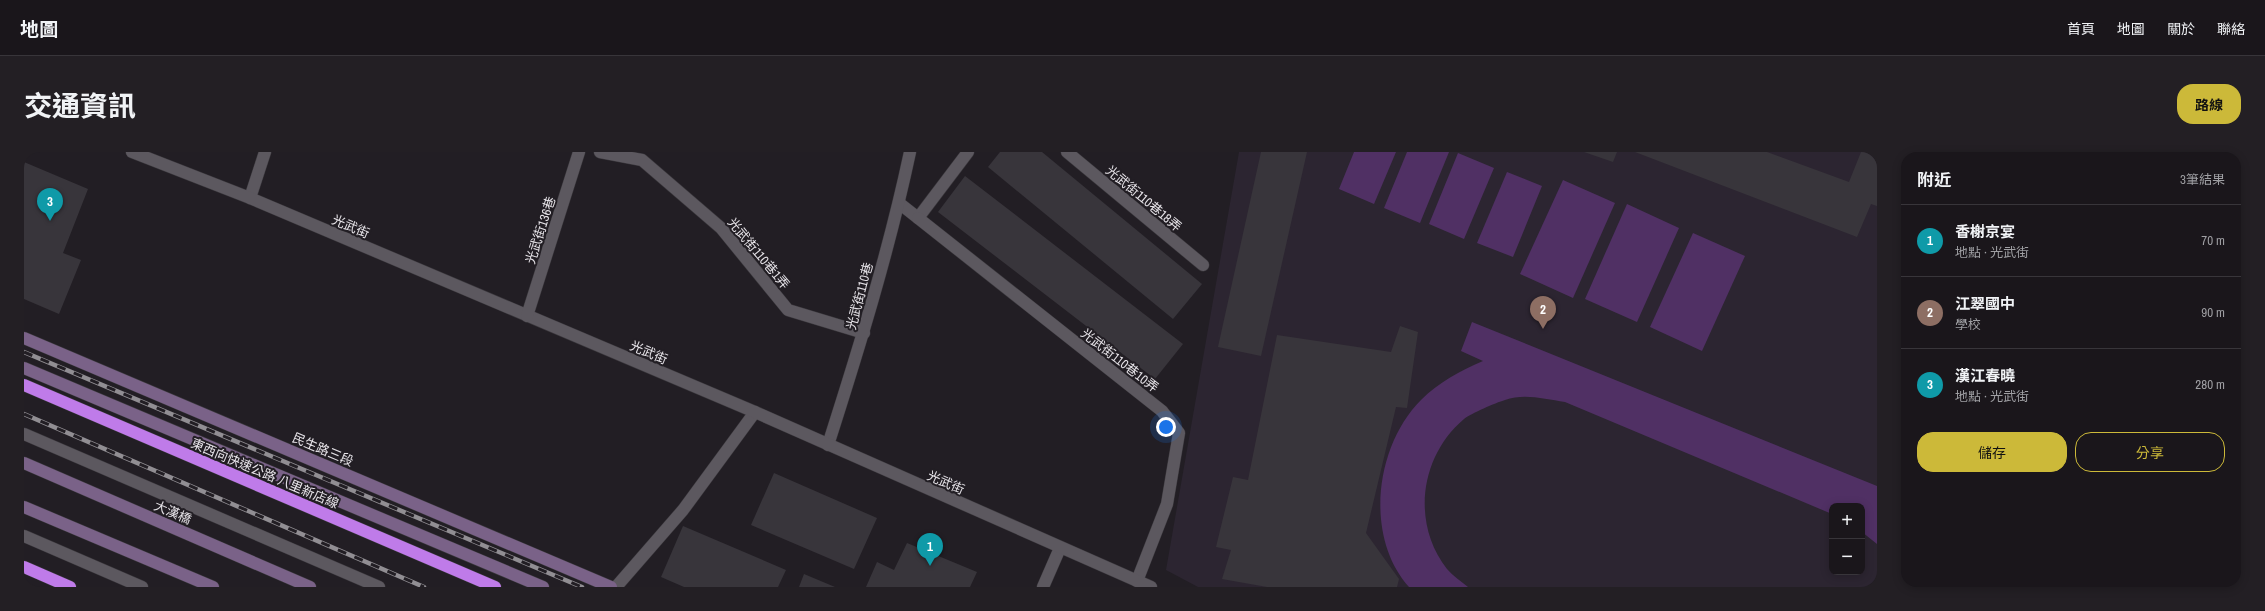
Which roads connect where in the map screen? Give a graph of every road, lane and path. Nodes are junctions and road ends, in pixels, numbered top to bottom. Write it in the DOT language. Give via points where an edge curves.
graph roads {
  1 [pos="132,152"];
  2 [pos="265,152"];
  3 [pos="579,152"];
  4 [pos="600,152"];
  5 [pos="910,152"];
  6 [pos="968,152"];
  7 [pos="1067,152"];
  8 [pos="646,156"];
  9 [pos="250,198"];
  10 [pos="899,203"];
  11 [pos="918,218"];
  12 [pos="1203,265"];
  13 [pos="527,316"];
  14 [pos="864,333"];
  15 [pos="24,338"];
  16 [pos="24,368"];
  17 [pos="24,385"];
  18 [pos="755,412"];
  19 [pos="24,434"];
  20 [pos="828,445"];
  21 [pos="24,463"];
  22 [pos="24,507"];
  23 [pos="24,536"];
  24 [pos="1060,548"];
  25 [pos="24,567"];
  26 [pos="1137,581"];
  27 [pos="70,587"];
  28 [pos="142,587"];
  29 [pos="213,587"];
  30 [pos="310,587"];
  31 [pos="379,587"];
  32 [pos="495,587"];
  33 [pos="543,587"];
  34 [pos="611,587"];
  35 [pos="616,587"];
  36 [pos="1043,587"];
  37 [pos="1151,587"];
  1 -- 9 [label="street, 光武街"];
  2 -- 9 [label="street"];
  3 -- 13 [label="street, 光武街136巷"];
  4 -- 8 [label="street, 光武街110巷1弄"];
  5 -- 10 [label="street, 光武街110巷"];
  6 -- 11 [label="street"];
  7 -- 12 [label="street, 光武街110巷18弄"];
  8 -- 14 [label="street, 光武街110巷1弄" via="721,228 788,310"];
  9 -- 13 [label="street, 光武街"];
  10 -- 11 [label="street, 光武街110巷10弄"];
  10 -- 14 [label="street, 光武街110巷"];
  11 -- 26 [label="street, 光武街110巷10弄" via="1162,412 1179,433 1167,504"];
  13 -- 18 [label="street, 光武街"];
  14 -- 20 [label="street, 光武街110巷"];
  15 -- 34 [label="street, 民生路三段"];
  16 -- 33 [label="street"];
  17 -- 32 [label="highway, 東西向快速公路 八里新店線"];
  18 -- 20 [label="street, 光武街"];
  18 -- 35 [label="street" via="683,510"];
  19 -- 31 [label="street"];
  20 -- 24 [label="street, 光武街"];
  21 -- 30 [label="street, 大漢橋"];
  22 -- 29 [label="street"];
  23 -- 28 [label="street"];
  24 -- 26 [label="street, 光武街"];
  24 -- 36 [label="street"];
  25 -- 27 [label="highway"];
  26 -- 37 [label="street, 光武街"];
}
